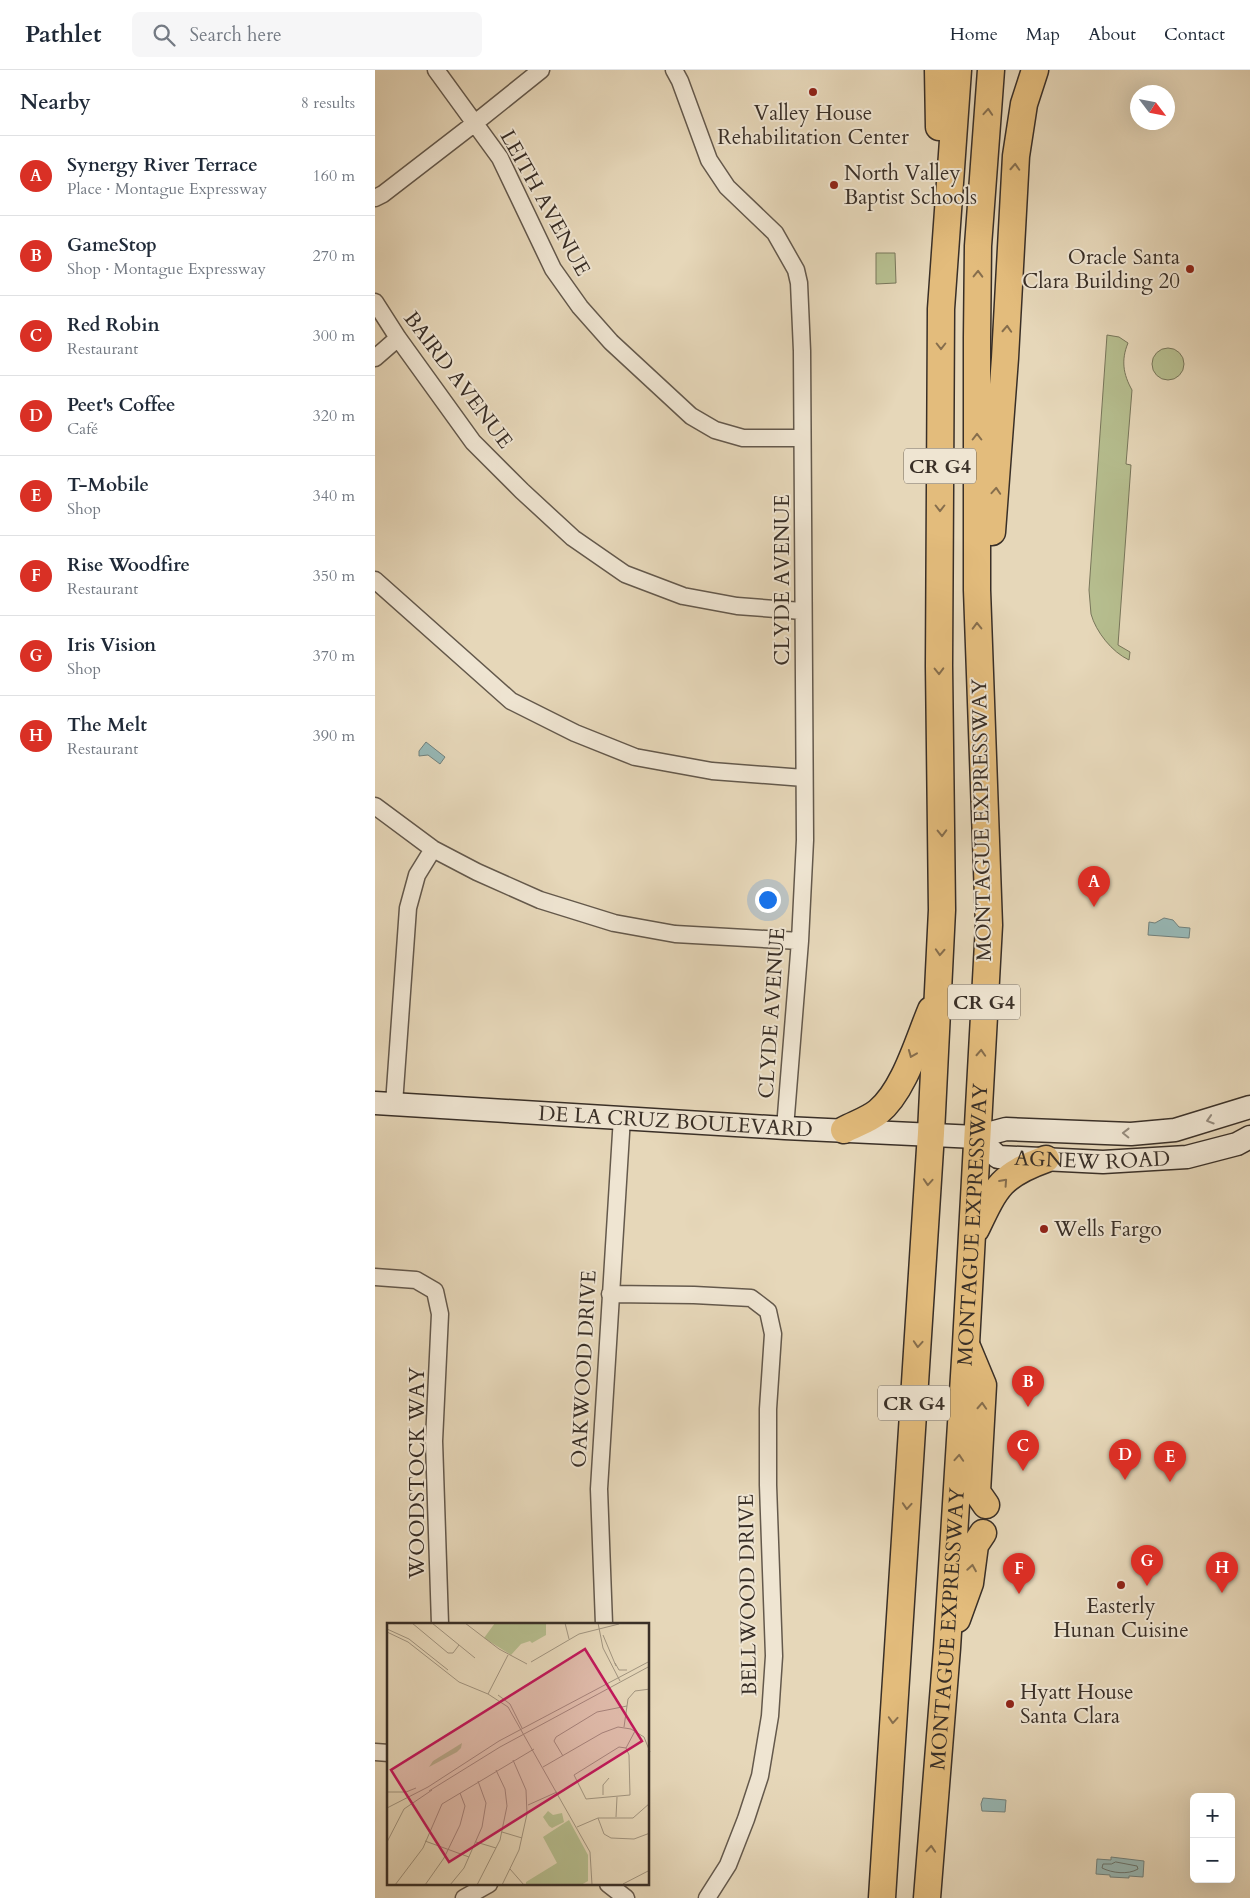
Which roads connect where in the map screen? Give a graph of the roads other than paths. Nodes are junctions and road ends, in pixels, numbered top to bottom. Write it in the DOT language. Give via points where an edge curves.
graph roads {
  1 [pos="436,70"];
  2 [pos="541,70"];
  3 [pos="673,70"];
  4 [pos="938,70"];
  5 [pos="958,70"];
  6 [pos="991,70"];
  7 [pos="1035,70"];
  8 [pos="475,123"];
  9 [pos="375,198"];
  10 [pos="375,302"];
  11 [pos="941,309"];
  12 [pos="398,338"];
  13 [pos="375,358"];
  14 [pos="802,438"];
  15 [pos="375,580"];
  16 [pos="977,590"];
  17 [pos="803,611"];
  18 [pos="804,778"];
  19 [pos="375,806"];
  20 [pos="433,849"];
  21 [pos="799,941"];
  22 [pos="938,993"];
  23 [pos="385,1104"];
  24 [pos="1250,1107"];
  25 [pos="622,1117"];
  26 [pos="785,1128"];
  27 [pos="844,1130"];
  28 [pos="931,1133"];
  29 [pos="976,1137"];
  30 [pos="1250,1137"];
  31 [pos="1046,1159"];
  32 [pos="972,1238"];
  33 [pos="375,1277"];
  34 [pos="610,1294"];
  35 [pos="966,1344"];
  36 [pos="985,1505"];
  37 [pos="983,1533"];
  38 [pos="440,1623"];
  39 [pos="604,1623"];
  40 [pos="947,1648"];
  41 [pos="611,1886"];
  42 [pos="625,1898"];
  43 [pos="707,1898"];
  44 [pos="882,1898"];
  45 [pos="927,1898"];
  1 -- 8 [label="street, LEITH AVENUE"];
  2 -- 8 [label="street"];
  3 -- 14 [label="street, CLYDE AVENUE" via="709,160 727,187 775,234 796,270 802,351"];
  4 -- 11 [label="highway"];
  5 -- 11 [label="highway, MONTAGUE EXPRESSWAY / CR G4"];
  16 -- 6 [label="highway, MONTAGUE EXPRESSWAY / CR G4, one-way" via="979,246"];
  16 -- 7 [label="highway, one-way" via="993,528 1016,156 1024,104"];
  8 -- 9 [label="street"];
  8 -- 14 [label="street, LEITH AVENUE" via="501,158 553,268 580,307 611,342 691,416 715,430 743,438"];
  10 -- 12 [label="street, BAIRD AVENUE"];
  11 -- 22 [label="highway, MONTAGUE EXPRESSWAY / CR G4, one-way" via="939,666 943,862"];
  12 -- 13 [label="street"];
  12 -- 17 [label="street, BAIRD AVENUE" via="473,442 573,538 625,574 683,596 737,606"];
  14 -- 17 [label="street, CLYDE AVENUE"];
  15 -- 18 [label="street" via="511,700 575,733 635,757 712,771"];
  29 -- 16 [label="highway, MONTAGUE EXPRESSWAY / CR G4, one-way" via="989,925"];
  17 -- 18 [label="street, CLYDE AVENUE"];
  18 -- 21 [label="street, CLYDE AVENUE" via="805,840"];
  19 -- 20 [label="street"];
  20 -- 21 [label="street" via="540,900 613,923 675,934"];
  20 -- 23 [label="street" via="417,875 408,908"];
  21 -- 26 [label="street, CLYDE AVENUE"];
  22 -- 27 [label="highway, one-way" via="893,1098 877,1113"];
  22 -- 28 [label="highway, MONTAGUE EXPRESSWAY / CR G4"];
  23 -- 25 [label="main road, DE LA CRUZ BOULEVARD"];
  24 -- 29 [label="main road, AGNEW ROAD, one-way" via="1175,1130 1131,1134 1006,1129"];
  25 -- 26 [label="main road, DE LA CRUZ BOULEVARD"];
  25 -- 34 [label="street, OAKWOOD DRIVE"];
  26 -- 27 [label="main road, DE LA CRUZ BOULEVARD"];
  27 -- 28 [label="main road, DE LA CRUZ BOULEVARD"];
  28 -- 29 [label="main road, DE LA CRUZ BOULEVARD"];
  28 -- 44 [label="highway, MONTAGUE EXPRESSWAY / CR G4, one-way"];
  29 -- 31 [label="main road, AGNEW ROAD" via="998,1157"];
  29 -- 32 [label="highway, MONTAGUE EXPRESSWAY / CR G4"];
  30 -- 31 [label="main road, AGNEW ROAD" via="1237,1144 1187,1157 1103,1162"];
  32 -- 31 [label="highway, one-way" via="990,1200 1006,1178 1022,1167"];
  32 -- 35 [label="highway, MONTAGUE EXPRESSWAY / CR G4"];
  33 -- 38 [label="street, WOODSTOCK WAY" via="416,1280 435,1291 440,1314 434,1441"];
  34 -- 39 [label="street, OAKWOOD DRIVE" via="599,1489"];
  34 -- 43 [label="street, BELLWOOD DRIVE" via="751,1298 768,1311 773,1334 768,1409 774,1656 770,1716 760,1776 746,1819 727,1865"];
  36 -- 35 [label="highway, one-way" via="977,1492 983,1384"];
  40 -- 35 [label="highway, MONTAGUE EXPRESSWAY / CR G4, one-way"];
  40 -- 37 [label="highway, one-way" via="970,1583 975,1545"];
  45 -- 40 [label="highway, MONTAGUE EXPRESSWAY / CR G4, one-way"];
  41 -- 42 [label="street"];
}
